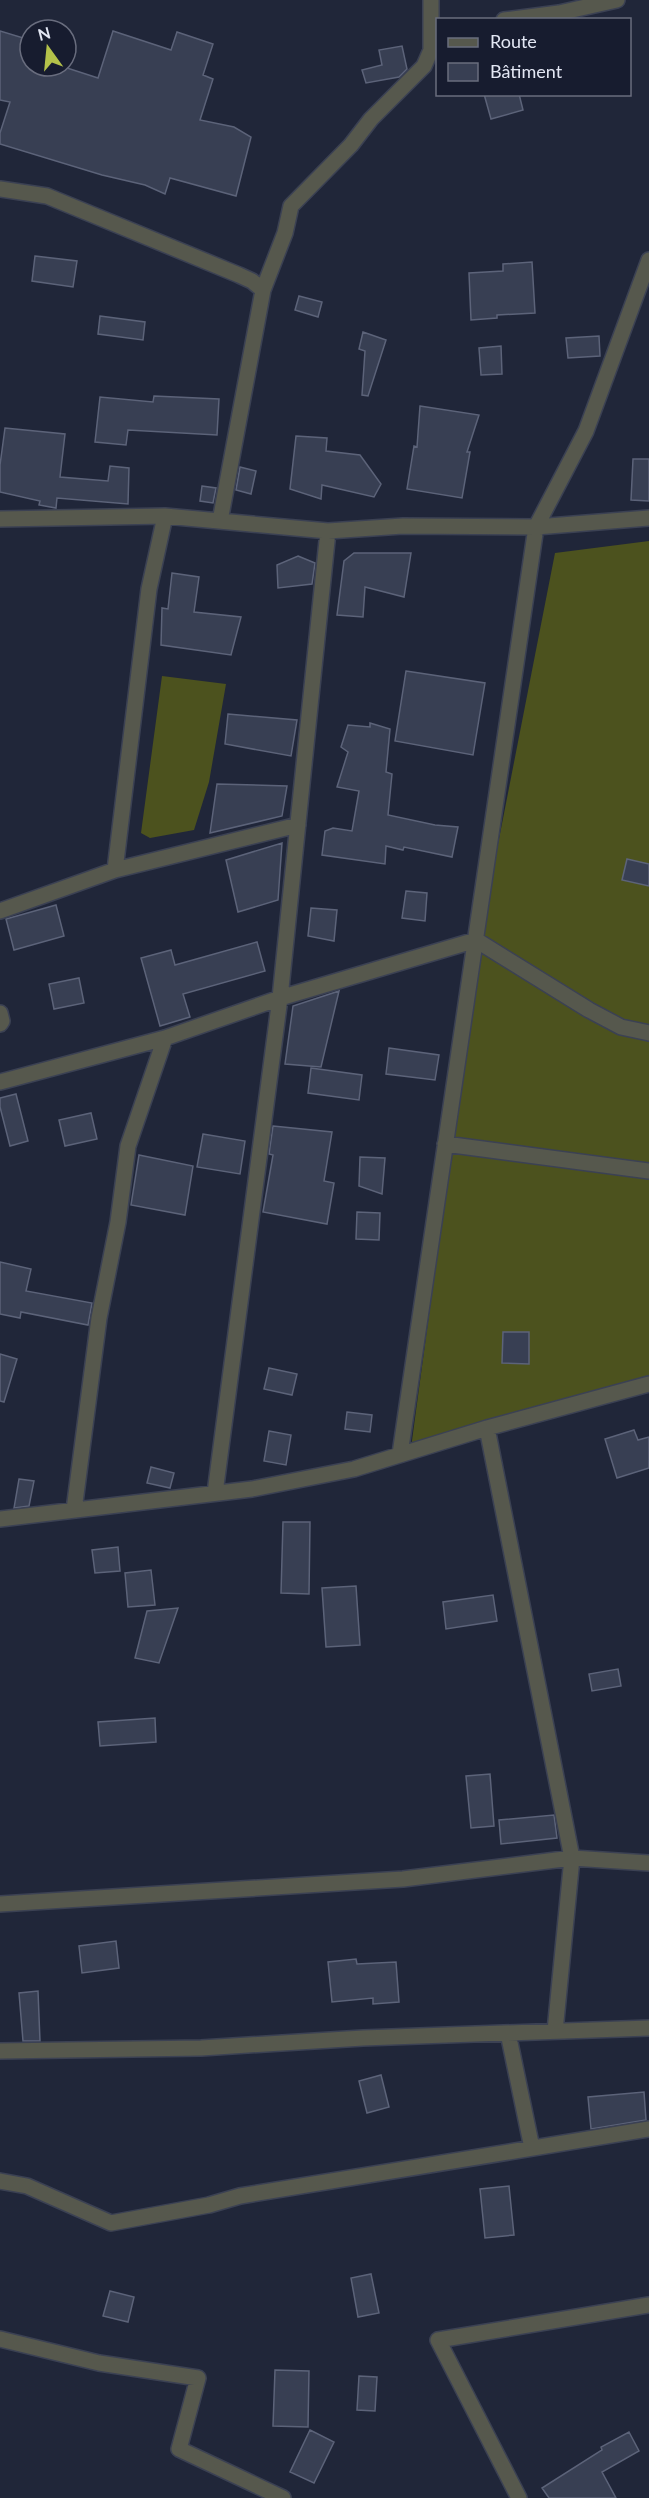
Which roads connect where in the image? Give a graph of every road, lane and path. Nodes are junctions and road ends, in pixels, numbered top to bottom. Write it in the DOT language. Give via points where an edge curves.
graph roads {
  1 [pos="431,0"];
  2 [pos="617,0"];
  3 [pos="520,18"];
  4 [pos="434,29"];
  5 [pos="0,189"];
  6 [pos="649,260"];
  7 [pos="263,290"];
  8 [pos="165,516"];
  9 [pos="649,518"];
  10 [pos="0,519"];
  11 [pos="220,521"];
  12 [pos="536,527"];
  13 [pos="328,531"];
  14 [pos="298,825"];
  15 [pos="114,870"];
  16 [pos="0,911"];
  17 [pos="476,940"];
  18 [pos="280,998"];
  19 [pos="0,1013"];
  20 [pos="0,1024"];
  21 [pos="649,1034"];
  22 [pos="165,1038"];
  23 [pos="0,1082"];
  24 [pos="445,1144"];
  25 [pos="649,1172"];
  26 [pos="649,1384"];
  27 [pos="487,1428"];
  28 [pos="400,1454"];
  29 [pos="215,1493"];
  30 [pos="74,1510"];
  31 [pos="0,1519"];
  32 [pos="572,1858"];
  33 [pos="649,1863"];
  34 [pos="0,1904"];
  35 [pos="649,2028"];
  36 [pos="555,2031"];
  37 [pos="508,2033"];
  38 [pos="0,2051"];
  39 [pos="649,2129"];
  40 [pos="532,2148"];
  41 [pos="0,2181"];
  42 [pos="649,2305"];
  43 [pos="0,2338"];
  44 [pos="283,2498"];
  45 [pos="519,2498"];
  1 -- 4 [label="street"];
  2 -- 3 [label="street"];
  4 -- 7 [label="street" via="424,66 291,206"];
  5 -- 7 [label="street" via="47,196 239,275"];
  6 -- 12 [label="street" via="586,431"];
  7 -- 11 [label="street"];
  8 -- 10 [label="street"];
  8 -- 11 [label="street"];
  8 -- 15 [label="street" via="149,589"];
  9 -- 12 [label="street"];
  11 -- 13 [label="street"];
  12 -- 13 [label="street" via="403,526"];
  12 -- 17 [label="street"];
  13 -- 14 [label="street"];
  14 -- 15 [label="street"];
  14 -- 18 [label="street"];
  15 -- 16 [label="street"];
  17 -- 18 [label="street"];
  17 -- 21 [label="street" via="589,1010 621,1027"];
  17 -- 24 [label="street"];
  18 -- 22 [label="street"];
  18 -- 29 [label="street"];
  19 -- 20 [label="street"];
  22 -- 23 [label="street"];
  22 -- 30 [label="street" via="128,1146 99,1318"];
  24 -- 25 [label="street"];
  24 -- 28 [label="street"];
  26 -- 27 [label="street"];
  27 -- 28 [label="street"];
  27 -- 32 [label="street"];
  28 -- 29 [label="street" via="354,1469"];
  29 -- 30 [label="street"];
  30 -- 31 [label="street"];
  32 -- 33 [label="street"];
  32 -- 34 [label="street" via="403,1879"];
  32 -- 36 [label="street"];
  35 -- 36 [label="street"];
  36 -- 37 [label="street"];
  37 -- 38 [label="street" via="363,2037 201,2048"];
  37 -- 40 [label="street"];
  39 -- 40 [label="street"];
  40 -- 41 [label="street" via="240,2196 111,2223 27,2186"];
  42 -- 45 [label="street" via="438,2340"];
  43 -- 44 [label="street" via="99,2363 198,2378 179,2449"];
}
